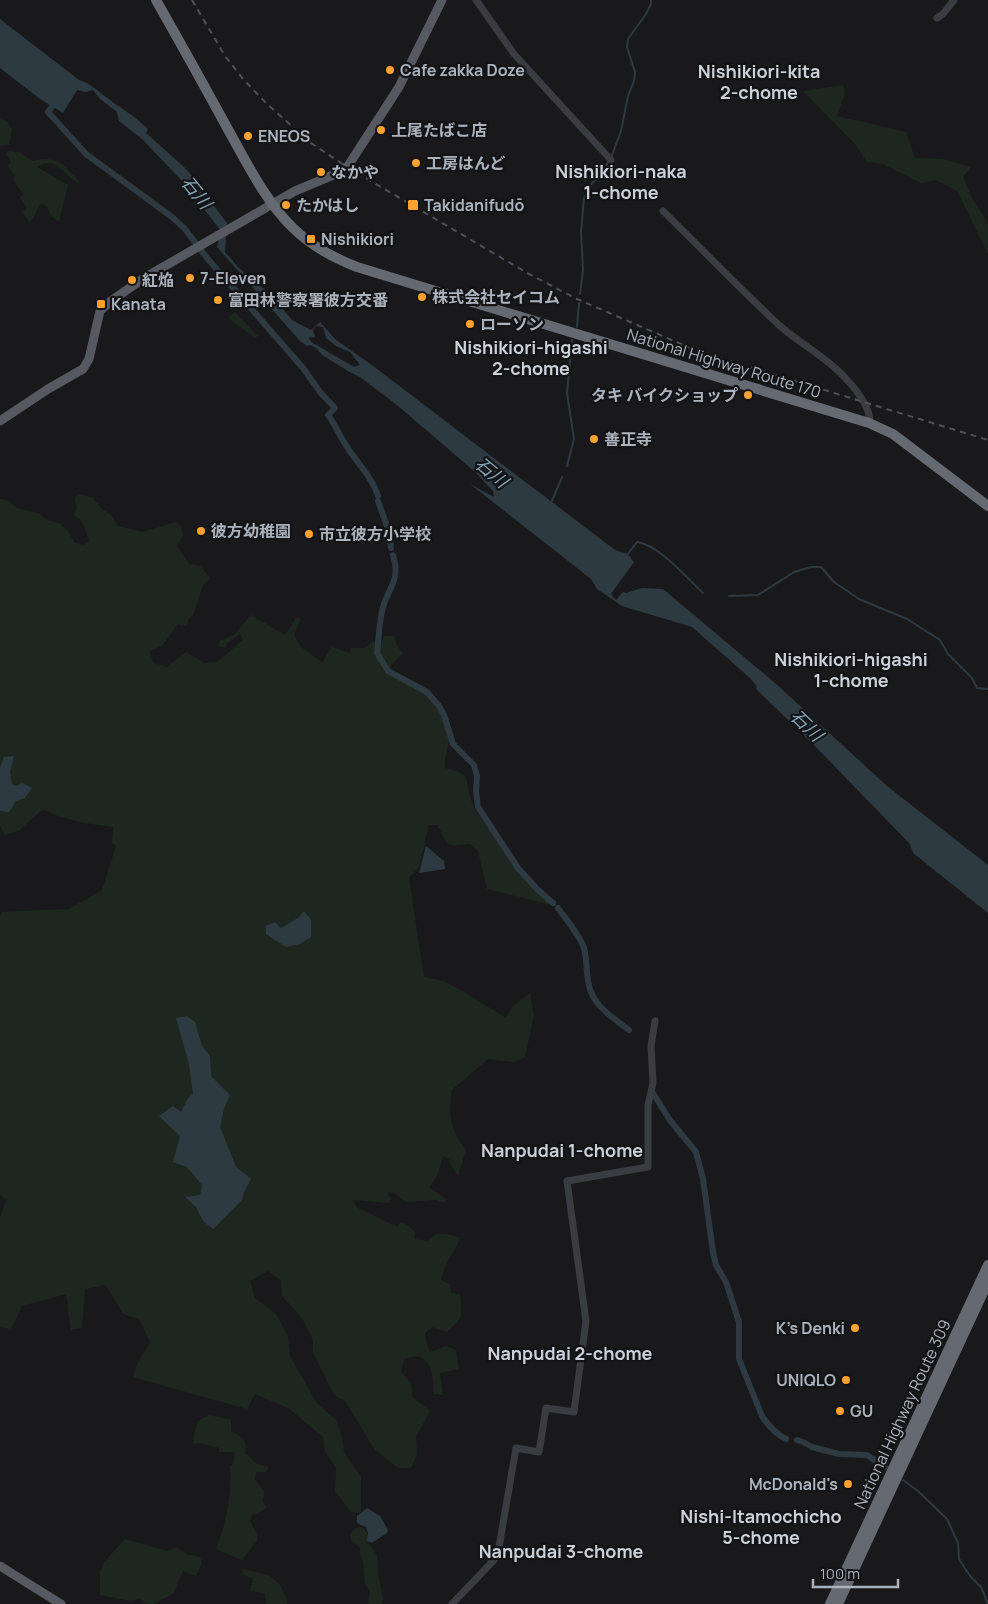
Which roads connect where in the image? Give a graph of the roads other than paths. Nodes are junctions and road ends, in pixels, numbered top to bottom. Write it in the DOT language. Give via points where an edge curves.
graph roads {
  1 [pos="156,0"];
  2 [pos="442,0"];
  3 [pos="476,0"];
  4 [pos="954,0"];
  5 [pos="937,18"];
  6 [pos="611,160"];
  7 [pos="272,204"];
  8 [pos="664,211"];
  9 [pos="0,421"];
  10 [pos="869,423"];
  11 [pos="988,506"];
  12 [pos="655,1021"];
  13 [pos="988,1265"];
  14 [pos="988,1282"];
  15 [pos="897,1468"];
  16 [pos="0,1566"];
  17 [pos="61,1604"];
  18 [pos="452,1604"];
  19 [pos="830,1604"];
  20 [pos="838,1604"];
  1 -- 7 [label="highway, National Highway Route 170"];
  2 -- 7 [label="main road" via="399,87 350,164"];
  3 -- 6 [label="street" via="514,54"];
  4 -- 5 [label="street"];
  7 -- 9 [label="main road" via="144,278 104,307 83,369"];
  7 -- 10 [label="highway, National Highway Route 170" via="302,236 343,262"];
  8 -- 10 [label="street" via="781,327 848,381 870,415"];
  10 -- 11 [label="highway, National Highway Route 170" via="893,434"];
  12 -- 18 [label="street" via="653,1083 648,1105 648,1167 567,1181 586,1321 574,1412 546,1408 539,1452 516,1448 498,1553"];
  13 -- 15 [label="highway, National Highway Route 309"];
  14 -- 15 [label="highway, National Highway Route 309"];
  15 -- 19 [label="highway, National Highway Route 309"];
  15 -- 20 [label="highway, National Highway Route 309"];
  16 -- 17 [label="main road"];
}
